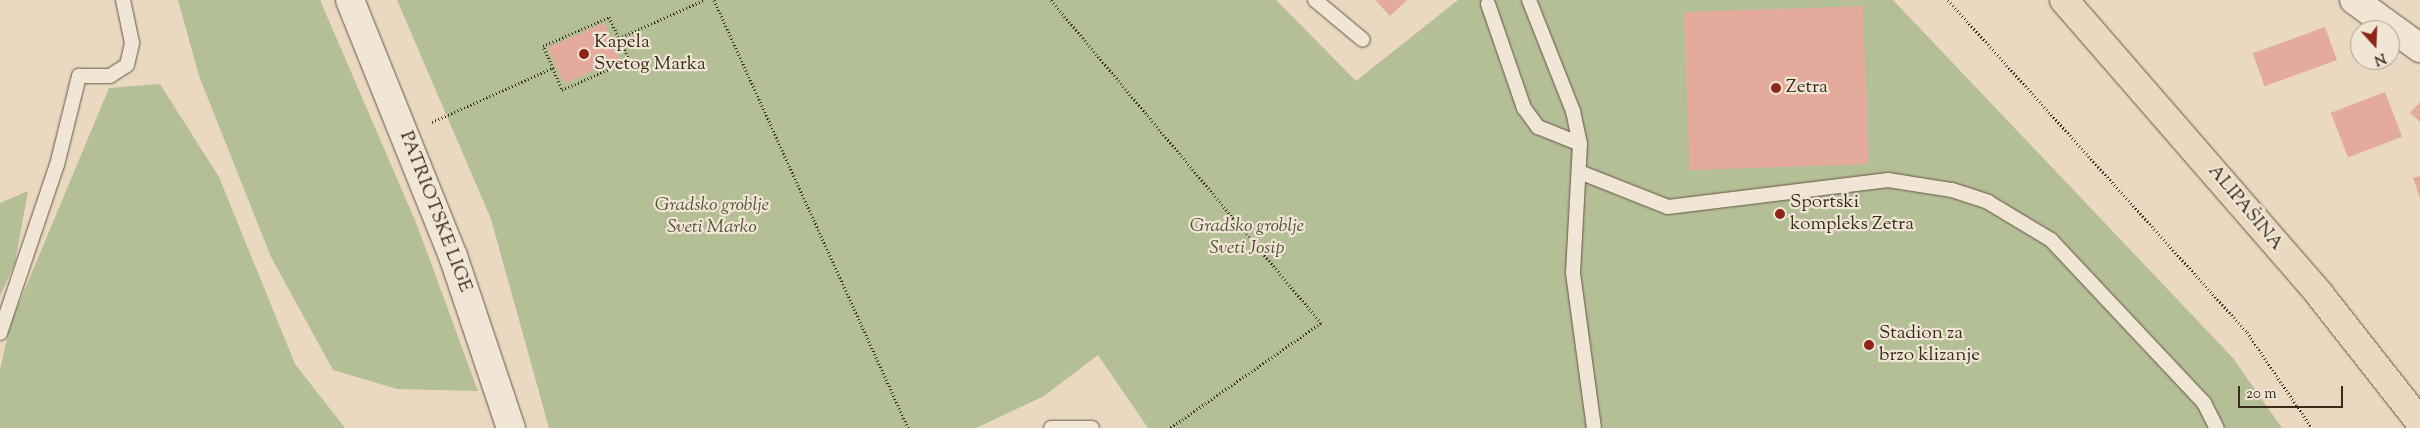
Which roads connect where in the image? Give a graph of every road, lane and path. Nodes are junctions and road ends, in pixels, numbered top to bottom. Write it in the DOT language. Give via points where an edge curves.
graph roads {
  1 [pos="123,0"];
  2 [pos="350,0"];
  3 [pos="704,0"];
  4 [pos="714,0"];
  5 [pos="1051,0"];
  6 [pos="1315,0"];
  7 [pos="1529,0"];
  8 [pos="1948,0"];
  9 [pos="2064,0"];
  10 [pos="2354,0"];
  11 [pos="1488,4"];
  12 [pos="619,38"];
  13 [pos="1363,40"];
  14 [pos="2420,48"];
  15 [pos="552,68"];
  16 [pos="406,133"];
  17 [pos="1580,144"];
  18 [pos="1582,173"];
  19 [pos="0,333"];
  20 [pos="2420,422"];
  21 [pos="511,428"];
  22 [pos="908,428"];
  23 [pos="1051,428"];
  24 [pos="1092,428"];
  25 [pos="1170,428"];
  26 [pos="1594,428"];
  27 [pos="2217,428"];
  28 [pos="2312,428"];
  1 -- 19 [label="lane" via="132,44 127,65 110,76 79,76 56,165"];
  2 -- 16 [label="street, PATRIOTSKE LIGE"];
  3 -- 12 [label="path"];
  4 -- 22 [label="path"];
  5 -- 25 [label="path" via="1322,323"];
  6 -- 13 [label="lane"];
  7 -- 17 [label="lane" via="1570,102"];
  8 -- 28 [label="path" via="2247,332"];
  9 -- 20 [label="main road, ALIPAŠINA" via="2313,288"];
  10 -- 14 [label="street"];
  11 -- 17 [label="lane" via="1524,108 1538,127"];
  12 -- 15 [label="path" via="609,17 601,20 543,46"];
  12 -- 15 [label="path" via="628,60 562,90"];
  15 -- 16 [label="path"];
  16 -- 21 [label="street, PATRIOTSKE LIGE"];
  17 -- 18 [label="lane"];
  18 -- 26 [label="lane" via="1573,273"];
  18 -- 27 [label="lane" via="1668,207 1888,180 1952,190 1988,202 2051,240 2204,403"];
  23 -- 24 [label="lane"];
}
